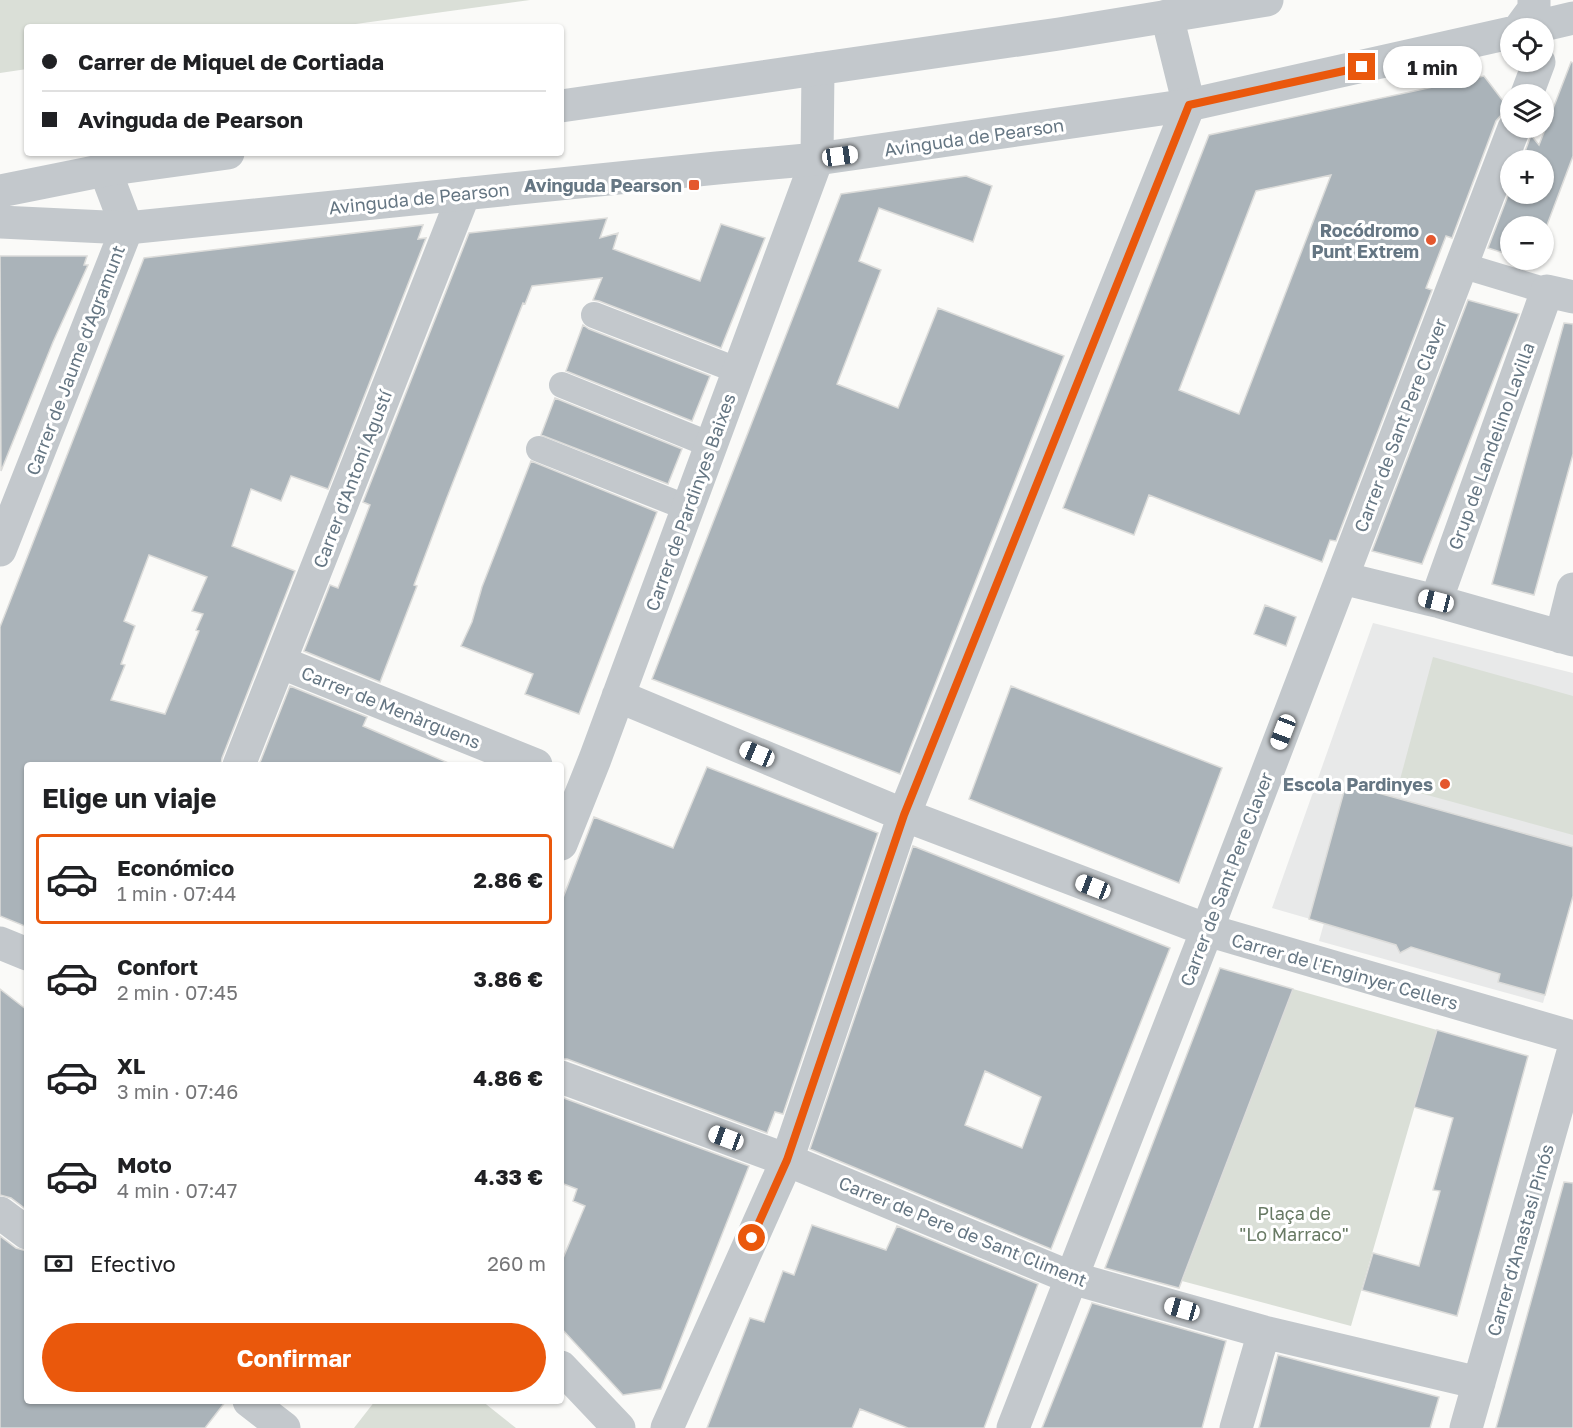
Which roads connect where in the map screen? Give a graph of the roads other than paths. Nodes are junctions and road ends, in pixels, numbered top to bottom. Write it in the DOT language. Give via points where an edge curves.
graph roads {
  1 [pos="1267,0"];
  2 [pos="1167,16"];
  3 [pos="1527,18"];
  4 [pos="1547,18"];
  5 [pos="1500,35"];
  6 [pos="818,69"];
  7 [pos="1189,105"];
  8 [pos="564,106"];
  9 [pos="1510,138"];
  10 [pos="206,156"];
  11 [pos="817,159"];
  12 [pos="105,170"];
  13 [pos="0,191"];
  14 [pos="464,194"];
  15 [pos="0,222"];
  16 [pos="127,228"];
  17 [pos="1461,265"];
  18 [pos="1560,294"];
  19 [pos="594,315"];
  20 [pos="739,371"];
  21 [pos="562,386"];
  22 [pos="711,445"];
  23 [pos="539,449"];
  24 [pos="688,508"];
  25 [pos="0,550"];
  26 [pos="1342,578"];
  27 [pos="1573,589"];
  28 [pos="1436,601"];
  29 [pos="1567,639"];
  30 [pos="280,662"];
  31 [pos="618,696"];
  32 [pos="240,762"];
  33 [pos="529,762"];
  34 [pos="573,780"];
  35 [pos="904,815"];
  36 [pos="564,828"];
  37 [pos="1207,930"];
  38 [pos="0,943"];
  39 [pos="24,953"];
  40 [pos="1573,1037"];
  41 [pos="1573,1052"];
  42 [pos="564,1078"];
  43 [pos="787,1160"];
  44 [pos="0,1213"];
  45 [pos="24,1231"];
  46 [pos="1072,1278"];
  47 [pos="1264,1332"];
  48 [pos="564,1370"];
  49 [pos="1479,1383"];
  50 [pos="253,1409"];
  51 [pos="284,1428"];
  52 [pos="619,1428"];
  53 [pos="667,1428"];
  54 [pos="1013,1428"];
  55 [pos="1236,1428"];
  56 [pos="1466,1428"];
  1 -- 2 [label="street"];
  2 -- 6 [label="street"];
  2 -- 7 [label="street"];
  3 -- 4 [label="street" via="1534,9"];
  5 -- 7 [label="street, Avinguda de Pearson"];
  6 -- 8 [label="street"];
  6 -- 11 [label="street, Carrer de Pardinyes Baixes"];
  7 -- 11 [label="street, Avinguda de Pearson"];
  7 -- 35 [label="street"];
  9 -- 17 [label="street, Carrer de Sant Pere Claver"];
  10 -- 12 [label="street"];
  11 -- 14 [label="street, Avinguda de Pearson"];
  11 -- 20 [label="street, Carrer de Pardinyes Baixes"];
  12 -- 13 [label="street"];
  12 -- 16 [label="street, Carrer de Jaume d'Agramunt"];
  14 -- 16 [label="street, Avinguda de Pearson"];
  14 -- 30 [label="street, Carrer d'Antoni Agustí"];
  15 -- 16 [label="street, Avinguda de Pearson"];
  16 -- 25 [label="street, Carrer de Jaume d'Agramunt"];
  17 -- 18 [label="street, Grup de Landelino Lavilla"];
  17 -- 26 [label="street, Carrer de Sant Pere Claver"];
  18 -- 28 [label="street, Grup de Landelino Lavilla"];
  19 -- 20 [label="street"];
  20 -- 22 [label="street, Carrer de Pardinyes Baixes"];
  21 -- 22 [label="street"];
  22 -- 24 [label="street, Carrer de Pardinyes Baixes"];
  23 -- 24 [label="street"];
  24 -- 31 [label="street, Carrer de Pardinyes Baixes"];
  26 -- 28 [label="street"];
  26 -- 37 [label="street, Carrer de Sant Pere Claver"];
  27 -- 29 [label="street"];
  28 -- 29 [label="street"];
  30 -- 32 [label="street, Carrer d'Antoni Agustí"];
  30 -- 33 [label="street, Carrer de Menàrguens"];
  31 -- 34 [label="street, Carrer de Pardinyes Baixes"];
  31 -- 35 [label="street, Carrer de l'Enginyer Cellers"];
  34 -- 36 [label="street, Carrer de Pardinyes Baixes"];
  35 -- 37 [label="street, Carrer de l'Enginyer Cellers"];
  35 -- 43 [label="street"];
  37 -- 40 [label="street, Carrer de l'Enginyer Cellers"];
  37 -- 46 [label="street, Carrer de Sant Pere Claver"];
  38 -- 39 [label="street"];
  41 -- 49 [label="street, Carrer d'Anastasi Pinós"];
  42 -- 43 [label="street, Carrer de Pere de Sant Climent"];
  43 -- 46 [label="street, Carrer de Pere de Sant Climent"];
  43 -- 53 [label="street"];
  44 -- 45 [label="street"];
  46 -- 47 [label="street, Carrer de Pere de Sant Climent"];
  46 -- 54 [label="street, Carrer de Sant Pere Claver"];
  47 -- 49 [label="street, Carrer de Pere de Sant Climent"];
  47 -- 55 [label="street"];
  48 -- 52 [label="street"];
  49 -- 56 [label="street, Carrer d'Anastasi Pinós"];
  50 -- 51 [label="street"];
}
